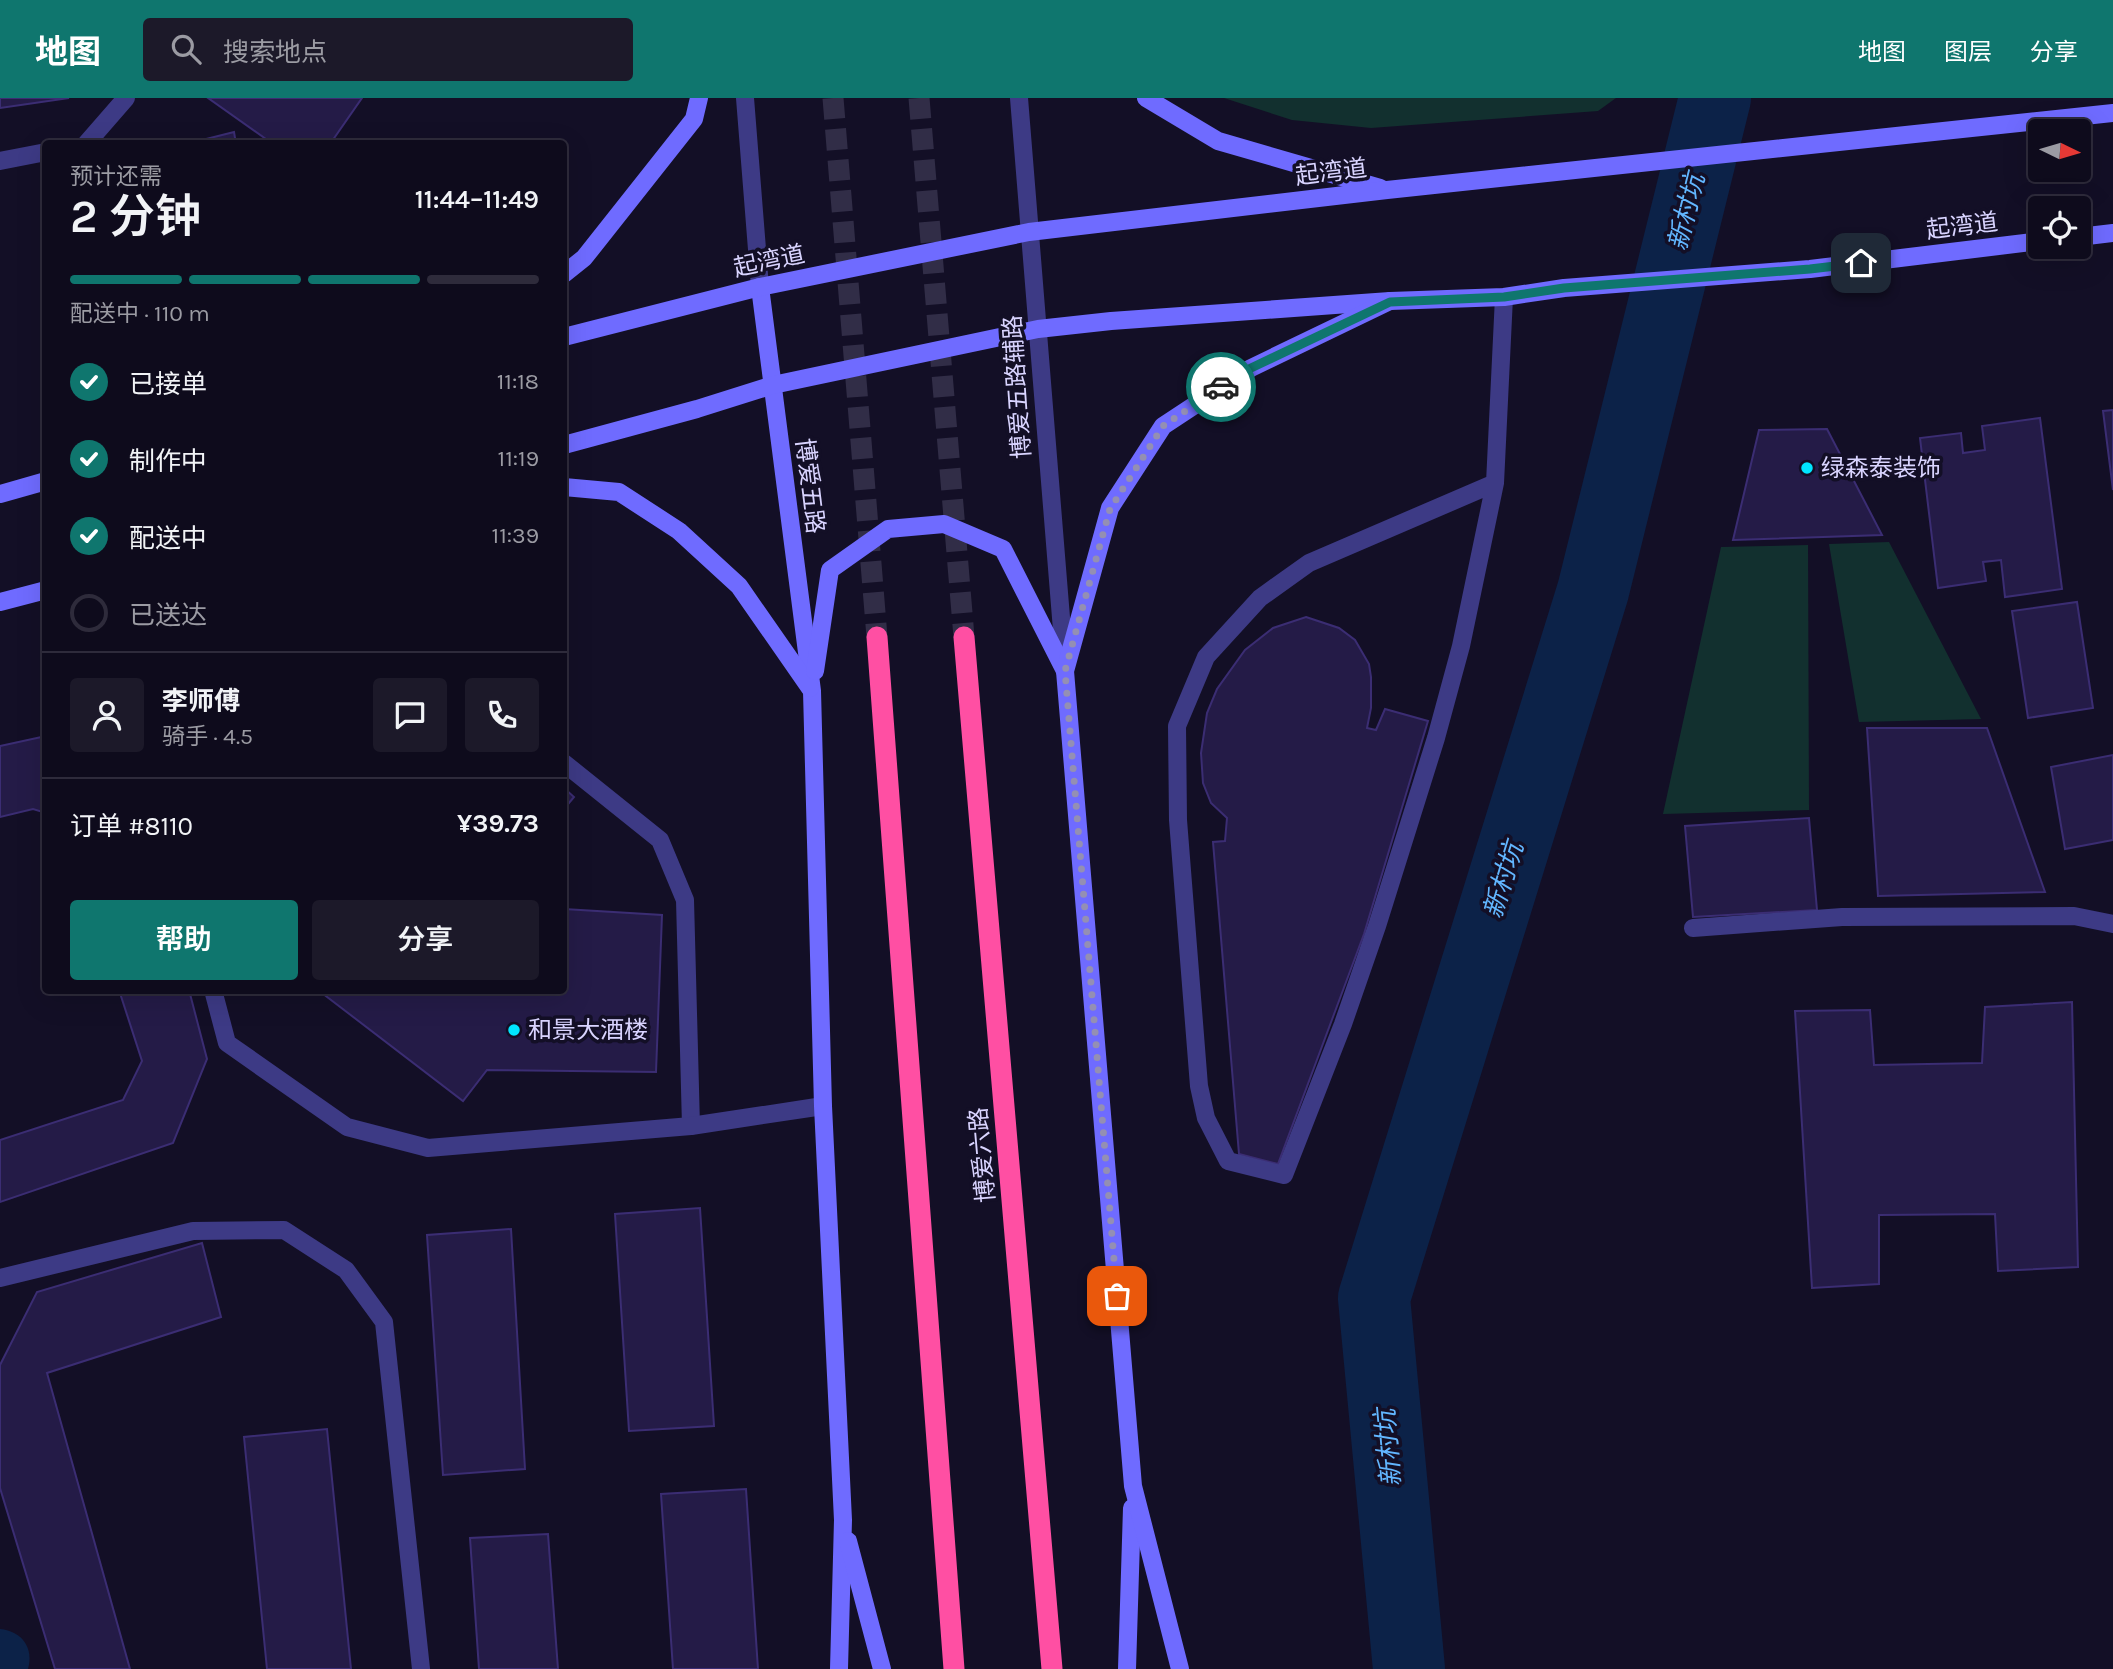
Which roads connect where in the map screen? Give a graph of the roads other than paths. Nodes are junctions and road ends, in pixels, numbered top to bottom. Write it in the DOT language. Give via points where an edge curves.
graph roads {
  1 [pos="125,98"];
  2 [pos="699,98"];
  3 [pos="744,98"];
  4 [pos="1019,98"];
  5 [pos="1146,98"];
  6 [pos="2113,113"];
  7 [pos="89,140"];
  8 [pos="42,153"];
  9 [pos="0,161"];
  10 [pos="1387,190"];
  11 [pos="1029,232"];
  12 [pos="2113,233"];
  13 [pos="2091,236"];
  14 [pos="2028,243"];
  15 [pos="567,272"];
  16 [pos="760,287"];
  17 [pos="1504,297"];
  18 [pos="1390,302"];
  19 [pos="1038,330"];
  20 [pos="567,336"];
  21 [pos="773,385"];
  22 [pos="567,444"];
  23 [pos="42,482"];
  24 [pos="1495,483"];
  25 [pos="567,487"];
  26 [pos="0,494"];
  27 [pos="42,591"];
  28 [pos="0,602"];
  29 [pos="877,637"];
  30 [pos="964,637"];
  31 [pos="1065,671"];
  32 [pos="812,691"];
  33 [pos="567,765"];
  34 [pos="2113,924"];
  35 [pos="1693,928"];
  36 [pos="214,994"];
  37 [pos="823,1106"];
  38 [pos="691,1126"];
  39 [pos="0,1278"];
  40 [pos="1133,1486"];
  41 [pos="843,1520"];
  42 [pos="421,1669"];
  43 [pos="839,1669"];
  44 [pos="882,1669"];
  45 [pos="954,1669"];
  46 [pos="1052,1669"];
  47 [pos="1127,1669"];
  48 [pos="1180,1669"];
  1 -- 7 [label="street"];
  2 -- 15 [label="main road" via="694,119 584,258"];
  3 -- 16 [label="street"];
  4 -- 11 [label="street, 博爱五路辅路"];
  5 -- 10 [label="main road" via="1218,141"];
  6 -- 10 [label="main road, 起湾道"];
  8 -- 9 [label="street"];
  10 -- 11 [label="main road, 起湾道"];
  11 -- 16 [label="main road, 起湾道"];
  11 -- 19 [label="street, 博爱五路辅路"];
  12 -- 13 [label="main road"];
  14 -- 17 [label="main road, 起湾道"];
  16 -- 20 [label="main road, 起湾道"];
  16 -- 21 [label="main road, 博爱五路"];
  17 -- 18 [label="main road, 起湾道"];
  17 -- 24 [label="street"];
  18 -- 19 [label="main road, 起湾道"];
  18 -- 31 [label="main road" via="1251,368 1163,426 1110,509"];
  19 -- 21 [label="main road, 起湾道"];
  19 -- 31 [label="street, 博爱五路辅路"];
  21 -- 22 [label="main road, 起湾道"];
  21 -- 32 [label="main road, 博爱五路"];
  23 -- 26 [label="main road"];
  24 -- 24 [label="street" via="1309,563 1260,598 1206,657 1177,726 1178,820 1199,1086 1206,1118 1228,1161 1284,1175 1343,1024 1436,738 1461,646"];
  25 -- 32 [label="main road" via="619,492 679,531 739,586"];
  27 -- 28 [label="main road"];
  29 -- 45 [label="highway"];
  30 -- 46 [label="highway, 博爱六路"];
  31 -- 32 [label="main road" via="1003,549 944,524 888,529 830,570"];
  31 -- 40 [label="main road"];
  32 -- 37 [label="main road"];
  33 -- 38 [label="street" via="660,840 685,900"];
  34 -- 35 [label="street" via="2074,916 1842,917"];
  36 -- 38 [label="street" via="227,1042 347,1127 428,1148"];
  37 -- 38 [label="street"];
  37 -- 41 [label="main road"];
  39 -- 42 [label="street" via="193,1231 284,1230 346,1270 384,1322"];
  40 -- 47 [label="main road"];
  40 -- 48 [label="main road"];
  41 -- 43 [label="main road"];
  41 -- 44 [label="main road"];
}
